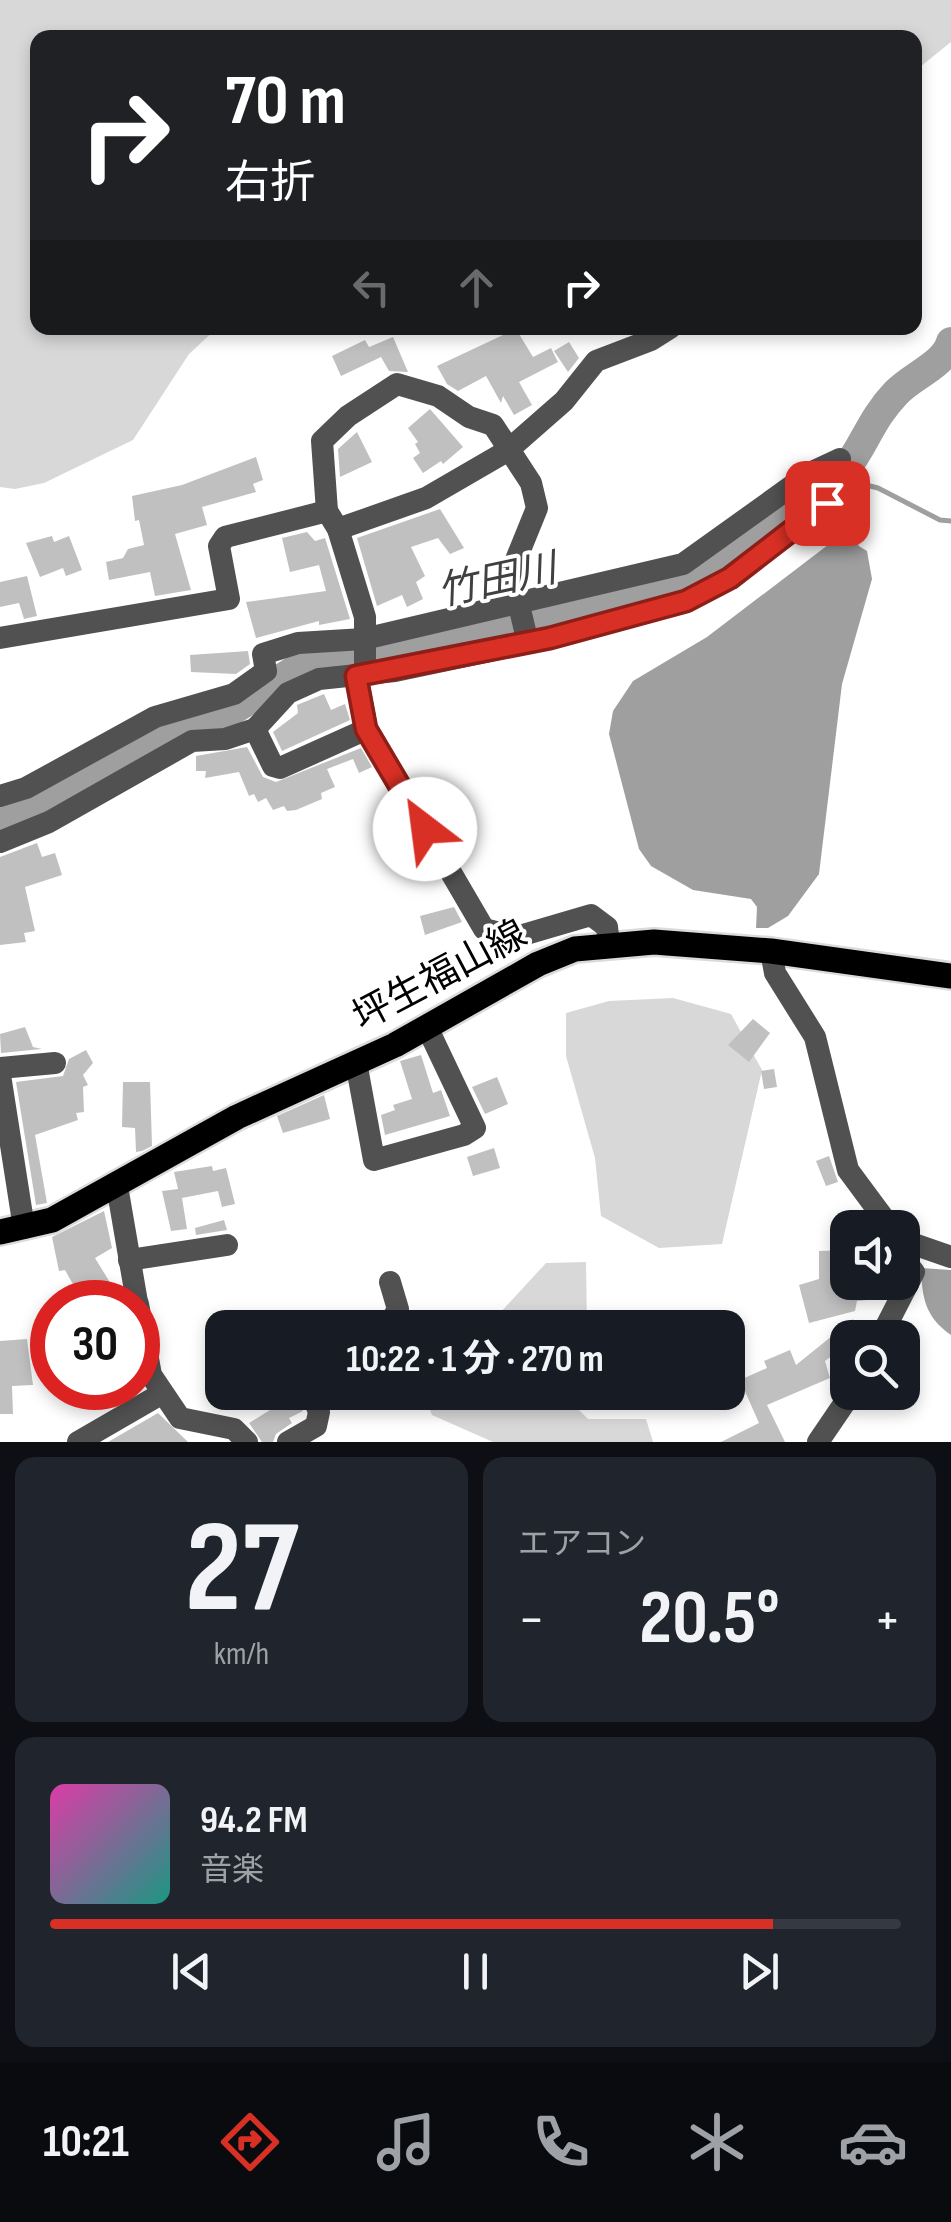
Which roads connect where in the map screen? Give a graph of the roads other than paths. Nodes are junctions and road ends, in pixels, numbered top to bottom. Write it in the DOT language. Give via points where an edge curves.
graph roads {
  1 [pos="660,335"];
  2 [pos="507,451"];
  3 [pos="840,458"];
  4 [pos="853,489"];
  5 [pos="333,520"];
  6 [pos="519,606"];
  7 [pos="0,638"];
  8 [pos="526,639"];
  9 [pos="363,660"];
  10 [pos="267,672"];
  11 [pos="286,692"];
  12 [pos="256,728"];
  13 [pos="366,729"];
  14 [pos="0,796"];
  15 [pos="0,842"];
  16 [pos="609,945"];
  17 [pos="771,951"];
  18 [pos="951,976"];
  19 [pos="427,1027"];
  20 [pos="356,1062"];
  21 [pos="55,1063"];
  22 [pos="0,1072"];
  23 [pos="117,1186"];
  24 [pos="871,1210"];
  25 [pos="12,1230"];
  26 [pos="227,1245"];
  27 [pos="920,1246"];
  28 [pos="951,1257"];
  29 [pos="129,1260"];
  30 [pos="133,1280"];
  31 [pos="390,1282"];
  32 [pos="397,1310"];
  33 [pos="161,1394"];
  34 [pos="319,1410"];
  35 [pos="840,1410"];
  36 [pos="197,1434"];
  37 [pos="78,1442"];
  38 [pos="246,1442"];
  39 [pos="288,1442"];
  40 [pos="818,1442"];
  1 -- 2 [label="street" via="596,361 564,401"];
  2 -- 5 [label="street" via="426,498"];
  2 -- 5 [label="street" via="493,424 397,384 322,441"];
  2 -- 6 [label="street" via="532,484 537,508 511,572"];
  3 -- 6 [label="street" via="683,564"];
  4 -- 8 [label="street" via="730,578 686,601"];
  5 -- 7 [label="street" via="225,537 219,546 229,599"];
  5 -- 9 [label="street" via="365,617"];
  6 -- 8 [label="street"];
  6 -- 9 [label="street"];
  8 -- 9 [label="street"];
  9 -- 10 [label="street" via="270,649 263,654"];
  9 -- 11 [label="street"];
  9 -- 13 [label="street"];
  10 -- 11 [label="street"];
  10 -- 14 [label="street" via="234,694 155,717"];
  11 -- 12 [label="street"];
  12 -- 13 [label="street" via="280,768"];
  12 -- 15 [label="street" via="225,739 192,740 49,822"];
  13 -- 16 [label="street" via="484,929 516,937 591,915 606,927"];
  16 -- 17 [label="main road, 坪生福山線"];
  16 -- 19 [label="main road, 坪生福山線" via="538,964"];
  17 -- 18 [label="main road, 坪生福山線"];
  17 -- 24 [label="street" via="775,973 814,1037 848,1170"];
  19 -- 20 [label="main road, 坪生福山線"];
  19 -- 20 [label="street" via="475,1128 464,1135 374,1160"];
  20 -- 23 [label="main road, 坪生福山線" via="237,1117"];
  21 -- 22 [label="street"];
  22 -- 25 [label="street"];
  23 -- 25 [label="main road, 坪生福山線" via="52,1220"];
  23 -- 29 [label="street"];
  26 -- 29 [label="street"];
  27 -- 28 [label="street"];
  29 -- 30 [label="street"];
  31 -- 32 [label="street"];
  33 -- 36 [label="street"];
  33 -- 37 [label="street"];
  34 -- 39 [label="street" via="316,1426"];
  35 -- 40 [label="street"];
  36 -- 38 [label="street" via="234,1429"];
}
